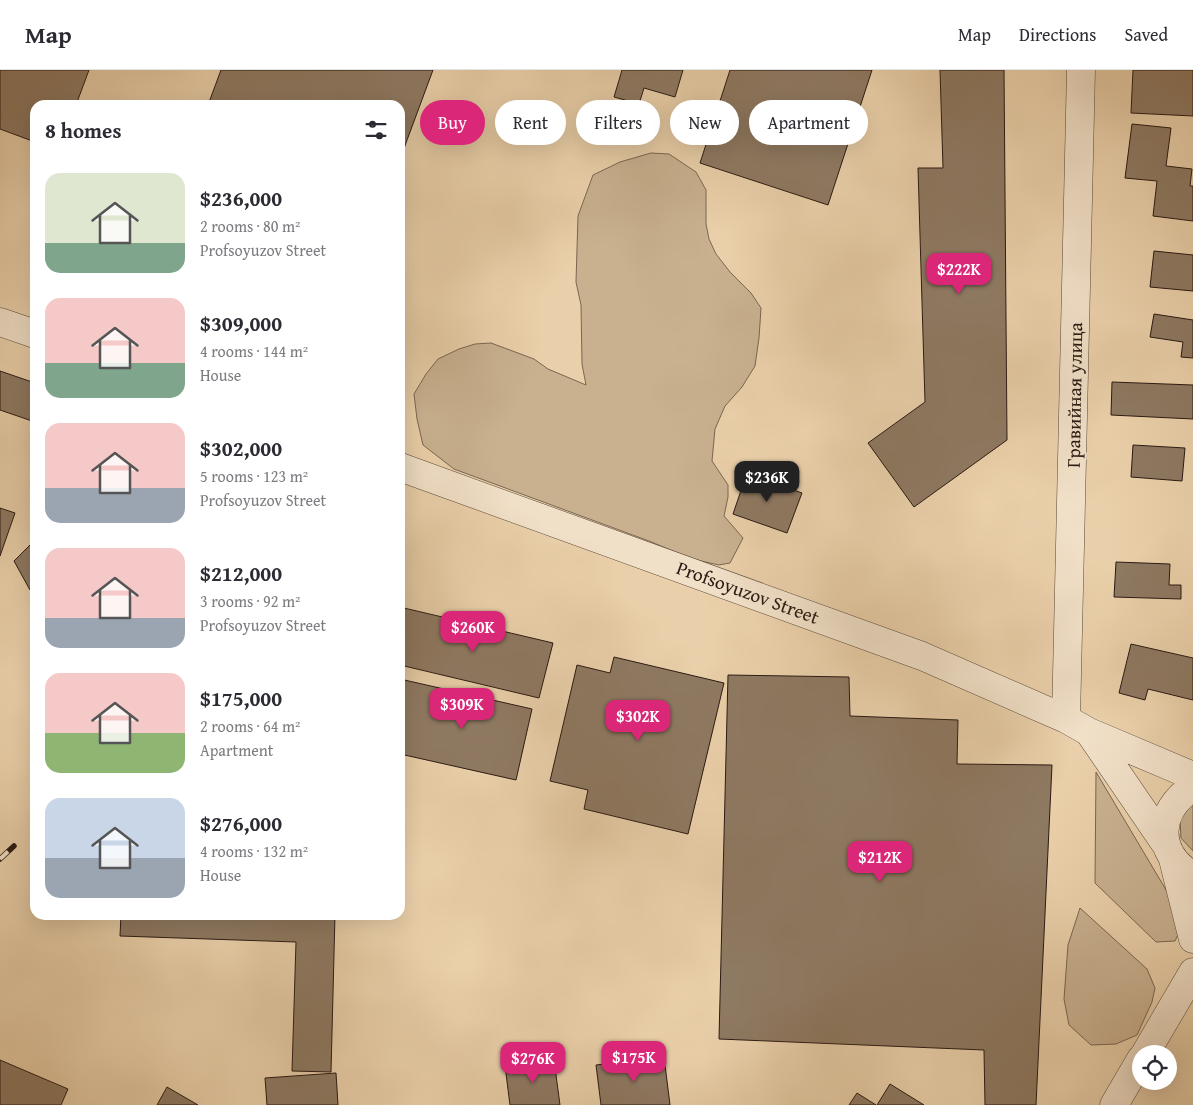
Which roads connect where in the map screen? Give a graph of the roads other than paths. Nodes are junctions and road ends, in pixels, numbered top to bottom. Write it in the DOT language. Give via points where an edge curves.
graph roads {
  1 [pos="1081,70"];
  2 [pos="0,322"];
  3 [pos="30,332"];
  4 [pos="405,468"];
  5 [pos="1066,719"];
  6 [pos="1089,732"];
  7 [pos="1193,776"];
  8 [pos="1193,786"];
  9 [pos="1178,861"];
  10 [pos="1193,939"];
  11 [pos="1193,972"];
  12 [pos="1150,1045"];
  13 [pos="1132,1074"];
  14 [pos="1114,1105"];
  1 -- 5 [label="street, Гравийная улица"];
  2 -- 3 [label="street"];
  4 -- 5 [label="street, Profsoyuzov Street" via="922,656"];
  5 -- 6 [label="street, Profsoyuzov Street"];
  6 -- 7 [label="street, Profsoyuzov Street"];
  6 -- 9 [label="street, Profsoyuzov Street"];
  8 -- 9 [label="street" via="1181,794 1166,818 1164,832"];
  9 -- 10 [label="street"];
  11 -- 12 [label="street"];
  13 -- 14 [label="street"];
}
